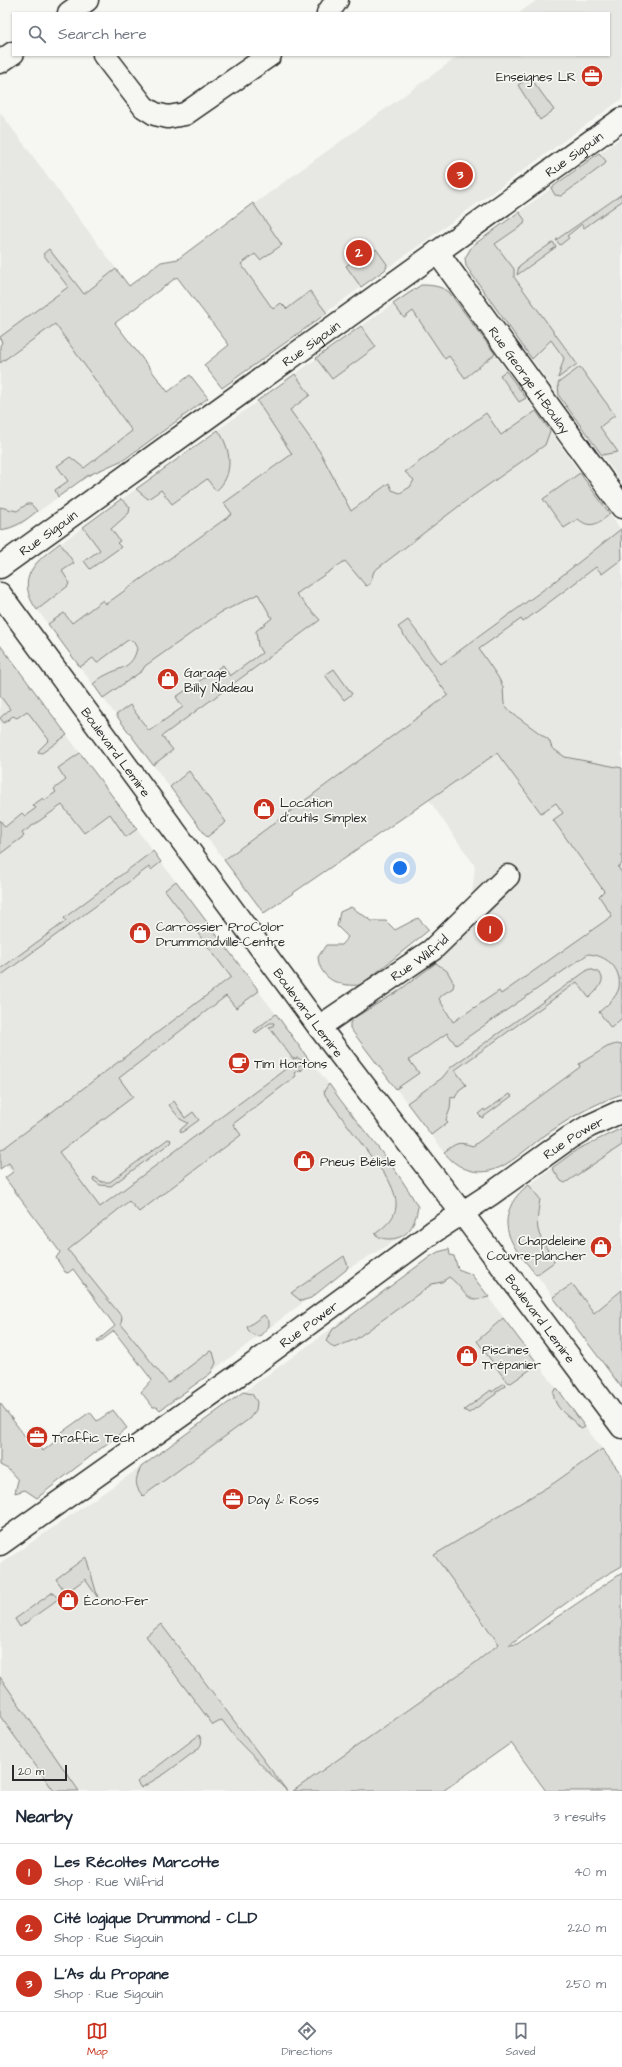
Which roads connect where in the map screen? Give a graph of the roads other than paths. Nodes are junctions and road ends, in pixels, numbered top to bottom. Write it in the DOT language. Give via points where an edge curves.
graph roads {
  1 [pos="337,0"];
  2 [pos="329,12"];
  3 [pos="12,54"];
  4 [pos="105,56"];
  5 [pos="269,56"];
  6 [pos="0,62"];
  7 [pos="622,119"];
  8 [pos="437,252"];
  9 [pos="622,507"];
  10 [pos="0,567"];
  11 [pos="0,594"];
  12 [pos="508,876"];
  13 [pos="320,1027"];
  14 [pos="622,1111"];
  15 [pos="462,1213"];
  16 [pos="622,1428"];
  17 [pos="0,1544"];
  1 -- 2 [label="street"];
  3 -- 6 [label="street"];
  4 -- 5 [label="street" via="144,107 155,114 168,117 185,114"];
  7 -- 8 [label="street, Rue Sigouin"];
  8 -- 9 [label="street, Rue George H-Boulay"];
  8 -- 10 [label="street, Rue Sigouin"];
  11 -- 13 [label="street, Boulevard Lemire"];
  12 -- 13 [label="street, Rue Wilfrid" via="432,950"];
  13 -- 15 [label="street, Boulevard Lemire"];
  14 -- 15 [label="street, Rue Power" via="569,1138"];
  15 -- 16 [label="street, Boulevard Lemire"];
  15 -- 17 [label="street, Rue Power"];
}
